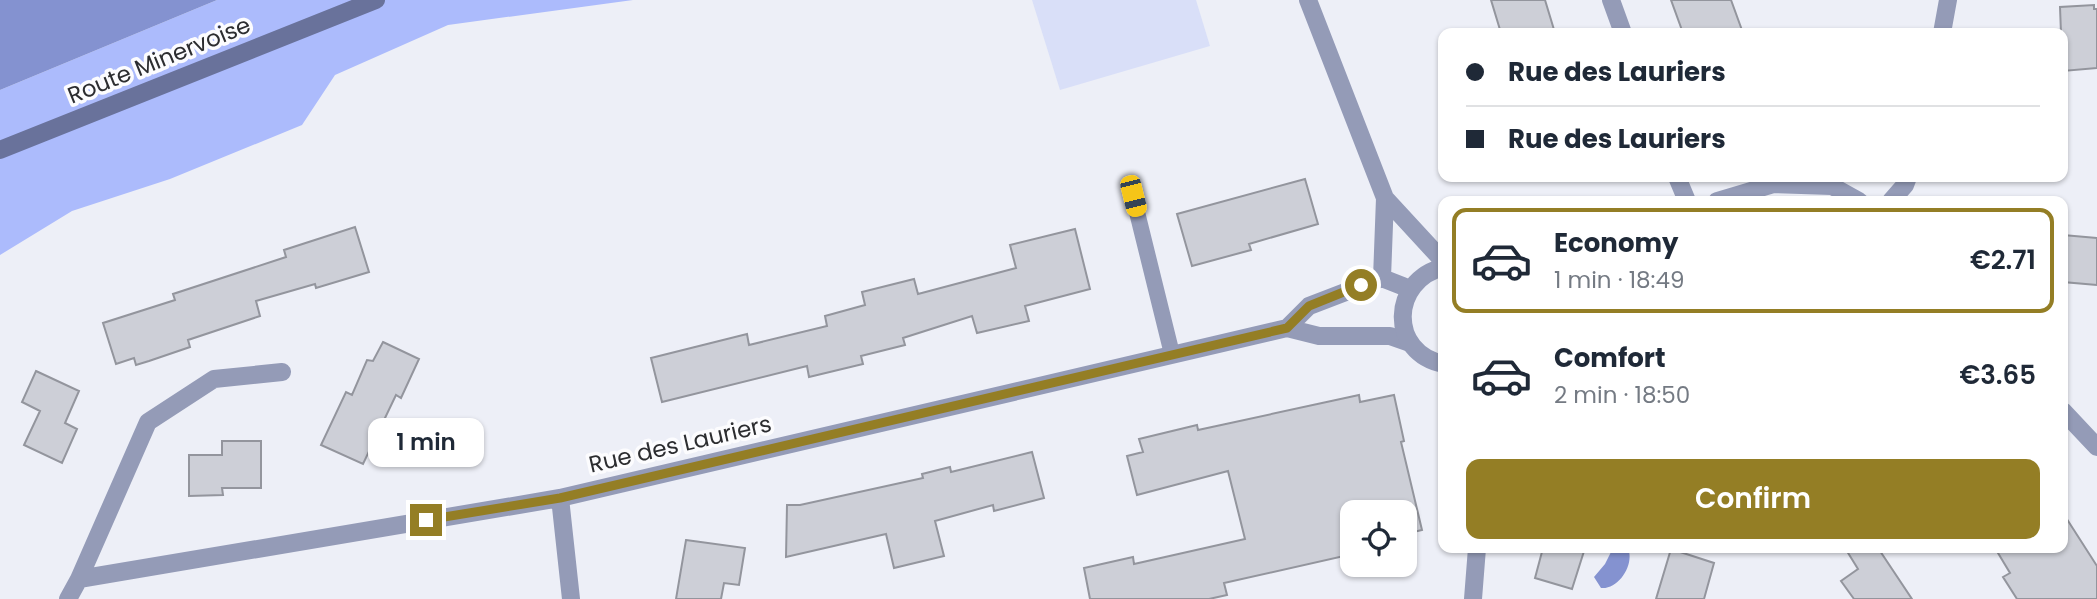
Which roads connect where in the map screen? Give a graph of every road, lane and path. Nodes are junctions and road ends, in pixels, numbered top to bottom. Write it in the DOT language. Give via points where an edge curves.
graph roads {
  1 [pos="376,0"];
  2 [pos="1308,0"];
  3 [pos="1611,0"];
  4 [pos="1948,0"];
  5 [pos="1621,28"];
  6 [pos="1943,28"];
  7 [pos="0,150"];
  8 [pos="1906,182"];
  9 [pos="1133,196"];
  10 [pos="1734,196"];
  11 [pos="1850,196"];
  12 [pos="1895,196"];
  13 [pos="1385,198"];
  14 [pos="1438,257"];
  15 [pos="1438,267"];
  16 [pos="1382,278"];
  17 [pos="1410,289"];
  18 [pos="1287,328"];
  19 [pos="1410,343"];
  20 [pos="1172,354"];
  21 [pos="1438,363"];
  22 [pos="282,372"];
  23 [pos="2068,416"];
  24 [pos="2097,447"];
  25 [pos="560,498"];
  26 [pos="1476,553"];
  27 [pos="79,579"];
  28 [pos="1469,598"];
  29 [pos="68,599"];
  30 [pos="571,599"];
  1 -- 7 [label="main road, Route Minervoise"];
  2 -- 13 [label="street"];
  3 -- 5 [label="street"];
  4 -- 6 [label="street"];
  8 -- 12 [label="street"];
  9 -- 20 [label="lane"];
  10 -- 11 [label="street" via="1774,184 1832,186"];
  13 -- 14 [label="street"];
  13 -- 16 [label="street"];
  15 -- 17 [label="street"];
  16 -- 17 [label="street"];
  16 -- 18 [label="street, Rue des Lauriers" via="1309,306"];
  17 -- 19 [label="street" via="1402,316"];
  18 -- 19 [label="street, Rue des Lauriers" via="1319,336 1390,335"];
  18 -- 20 [label="street, Rue des Lauriers"];
  19 -- 21 [label="street"];
  20 -- 25 [label="street, Rue des Lauriers"];
  22 -- 27 [label="street" via="214,379 148,422"];
  23 -- 24 [label="street"];
  25 -- 27 [label="street, Rue des Lauriers"];
  25 -- 30 [label="street"];
  26 -- 28 [label="street"];
  27 -- 29 [label="street"];
}
